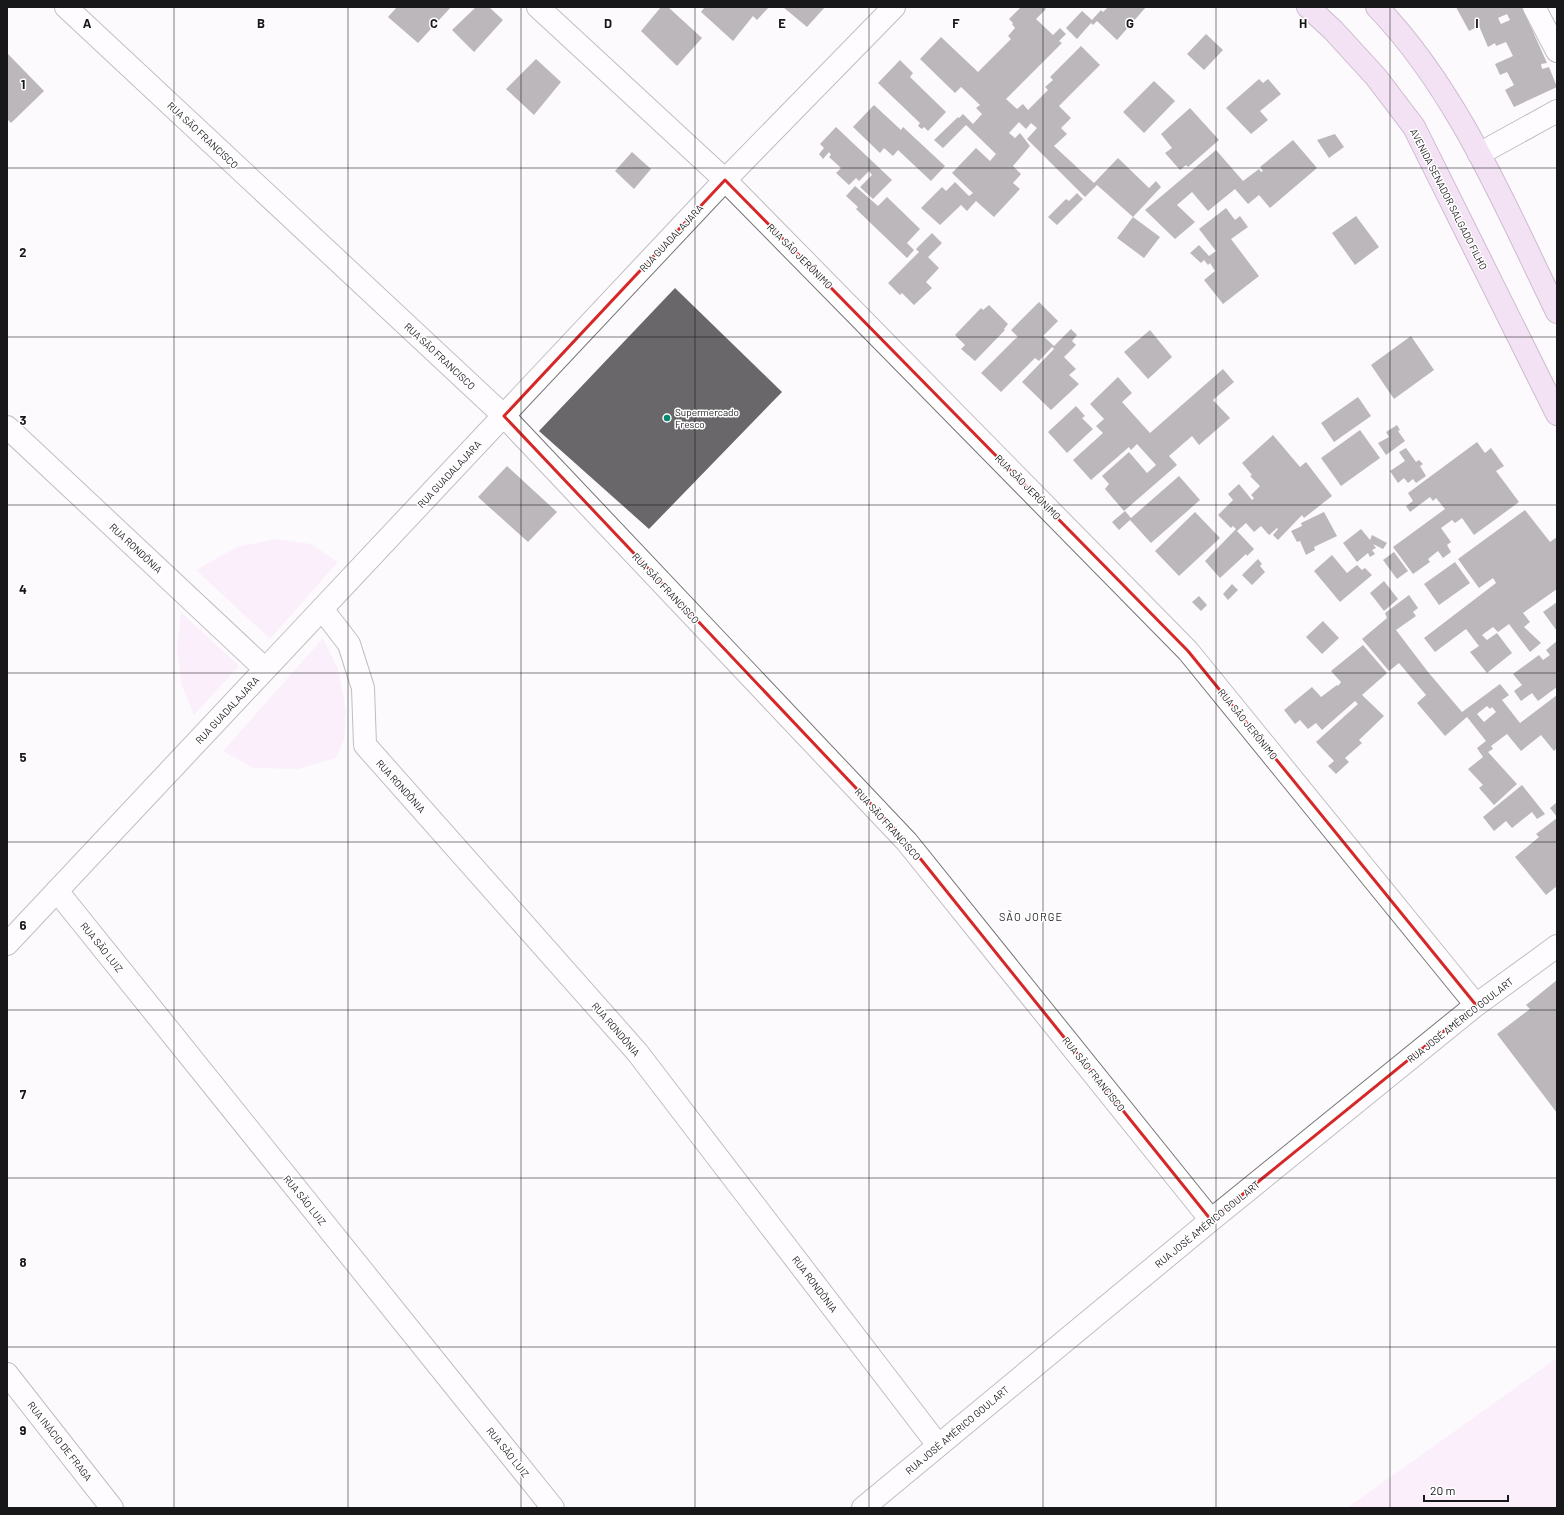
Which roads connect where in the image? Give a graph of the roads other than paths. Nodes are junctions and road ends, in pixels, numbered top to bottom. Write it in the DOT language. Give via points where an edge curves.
graph roads {
  1 [pos="66,7"];
  2 [pos="538,7"];
  3 [pos="894,7"];
  4 [pos="1308,7"];
  5 [pos="1377,7"];
  6 [pos="1534,7"];
  7 [pos="1557,51"];
  8 [pos="1557,111"];
  9 [pos="1479,154"];
  10 [pos="725,180"];
  11 [pos="1557,312"];
  12 [pos="1557,414"];
  13 [pos="504,416"];
  14 [pos="8,430"];
  15 [pos="322,609"];
  16 [pos="265,669"];
  17 [pos="57,891"];
  18 [pos="7,944"];
  19 [pos="1557,946"];
  20 [pos="1476,1005"];
  21 [pos="1211,1220"];
  22 [pos="7,1374"];
  23 [pos="938,1445"];
  24 [pos="112,1508"];
  25 [pos="553,1508"];
  26 [pos="863,1508"];
  1 -- 13 [label="street, RUA SÃO FRANCISCO"];
  2 -- 10 [label="street, RUA SÃO JERÔNIMO"];
  3 -- 10 [label="street, RUA GUADALAJARA"];
  4 -- 12 [label="main road, AVENIDA SENADOR SALGADO FILHO" via="1376,77 1414,127"];
  5 -- 9 [label="main road" via="1425,64"];
  6 -- 7 [label="street"];
  8 -- 9 [label="street"];
  9 -- 11 [label="main road"];
  10 -- 13 [label="street, RUA GUADALAJARA"];
  10 -- 20 [label="street, RUA SÃO JERÔNIMO" via="1188,651"];
  13 -- 15 [label="street, RUA GUADALAJARA"];
  13 -- 21 [label="street, RUA SÃO FRANCISCO" via="907,842"];
  14 -- 16 [label="street, RUA RONDÔNIA"];
  15 -- 16 [label="street, RUA GUADALAJARA"];
  15 -- 23 [label="street, RUA RONDÔNIA" via="349,644 354,658 363,688 365,745 637,1052"];
  16 -- 17 [label="street, RUA GUADALAJARA"];
  17 -- 18 [label="street, RUA GUADALAJARA"];
  17 -- 25 [label="street, RUA SÃO LUIZ"];
  19 -- 20 [label="street, RUA JOSÉ AMÉRICO GOULART"];
  20 -- 21 [label="street, RUA JOSÉ AMÉRICO GOULART"];
  21 -- 23 [label="street, RUA JOSÉ AMÉRICO GOULART"];
  22 -- 24 [label="street, RUA INÁCIO DE FRAGA"];
  23 -- 26 [label="street, RUA JOSÉ AMÉRICO GOULART"];
}
